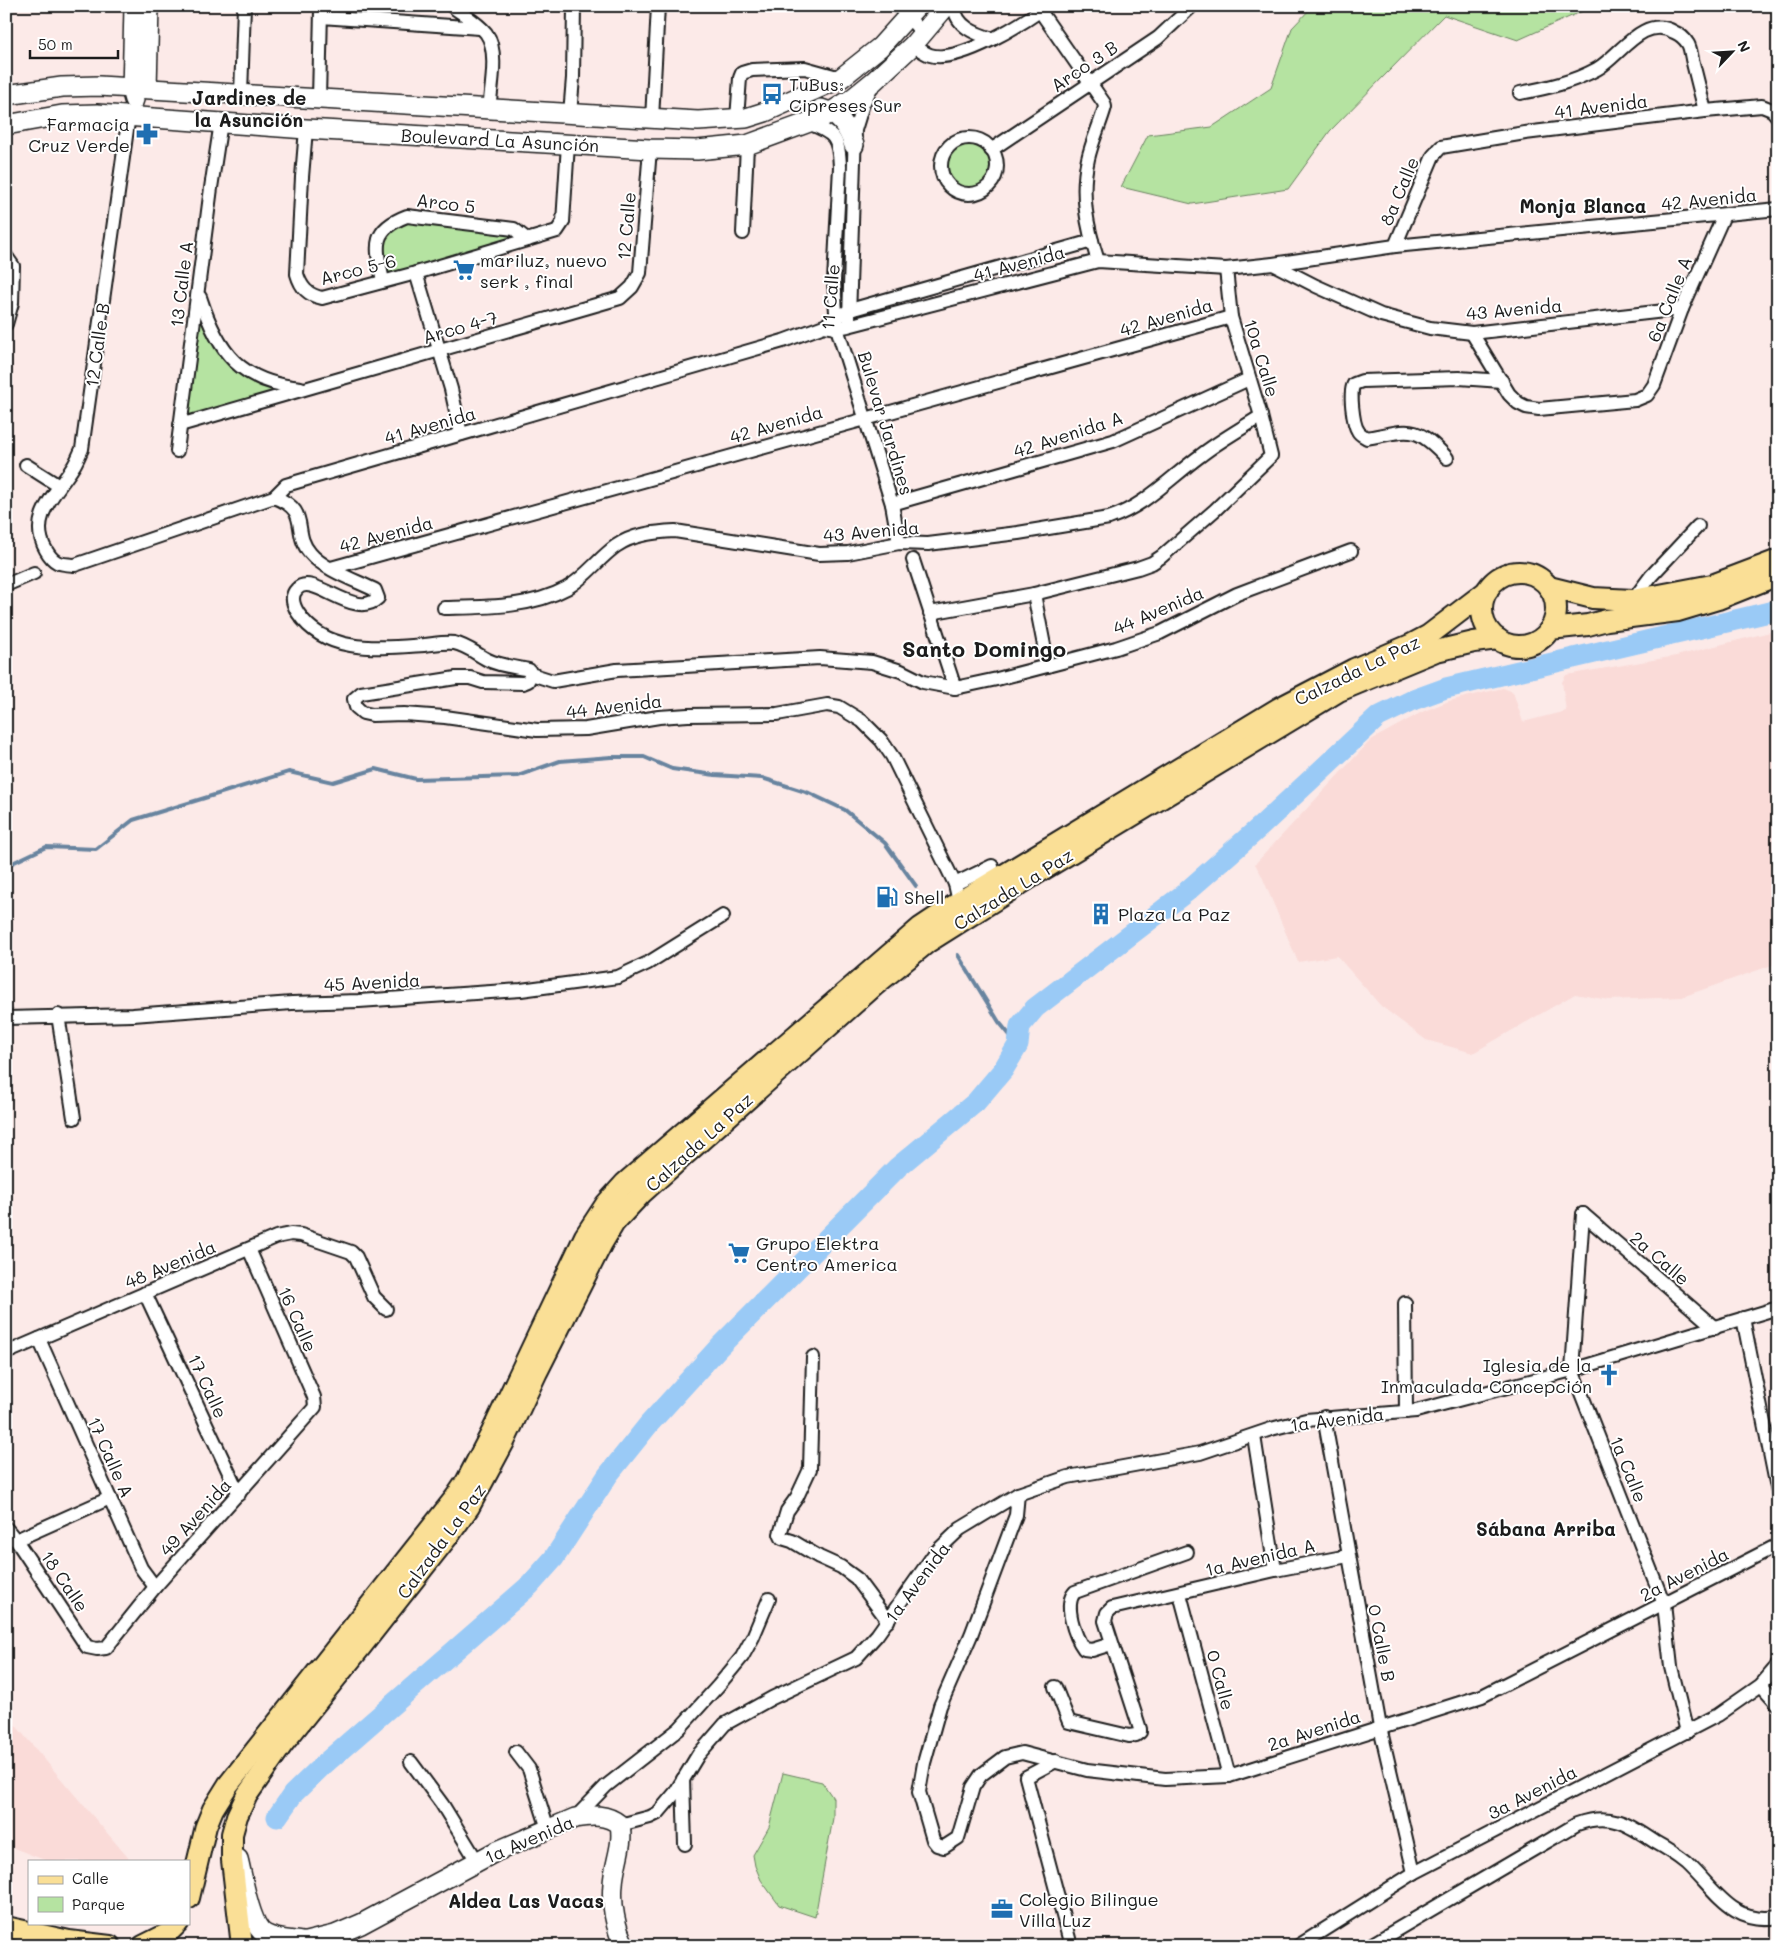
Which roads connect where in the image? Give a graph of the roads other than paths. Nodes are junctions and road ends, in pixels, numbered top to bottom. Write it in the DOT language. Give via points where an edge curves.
graph roads {
  1 [pos="134,6"];
  2 [pos="148,6"];
  3 [pos="244,6"];
  4 [pos="452,6"];
  5 [pos="574,6"];
  6 [pos="658,6"];
  7 [pos="946,6"];
  8 [pos="954,6"];
  9 [pos="1192,6"];
  10 [pos="908,9"];
  11 [pos="1043,9"];
  12 [pos="323,12"];
  13 [pos="480,28"];
  14 [pos="993,39"];
  15 [pos="918,40"];
  16 [pos="841,78"];
  17 [pos="874,81"];
  18 [pos="1089,84"];
  19 [pos="140,88"];
  20 [pos="1520,93"];
  21 [pos="241,94"];
  22 [pos="6,95"];
  23 [pos="281,96"];
  24 [pos="319,99"];
  25 [pos="446,107"];
  26 [pos="489,109"];
  27 [pos="1705,111"];
  28 [pos="765,112"];
  29 [pos="831,112"];
  30 [pos="570,114"];
  31 [pos="1775,114"];
  32 [pos="129,115"];
  33 [pos="617,117"];
  34 [pos="171,118"];
  35 [pos="652,119"];
  36 [pos="737,119"];
  37 [pos="221,122"];
  38 [pos="808,124"];
  39 [pos="6,125"];
  40 [pos="279,126"];
  41 [pos="306,129"];
  42 [pos="445,137"];
  43 [pos="568,144"];
  44 [pos="854,145"];
  45 [pos="747,146"];
  46 [pos="616,147"];
  47 [pos="650,149"];
  48 [pos="992,150"];
  49 [pos="1437,151"];
  50 [pos="1778,209"];
  51 [pos="1724,215"];
  52 [pos="743,233"];
  53 [pos="528,240"];
  54 [pos="1092,241"];
  55 [pos="1395,246"];
  56 [pos="6,256"];
  57 [pos="1098,260"];
  58 [pos="1273,264"];
  59 [pos="1226,269"];
  60 [pos="416,273"];
  61 [pos="383,281"];
  62 [pos="198,292"];
  63 [pos="620,298"];
  64 [pos="1682,309"];
  65 [pos="850,310"];
  66 [pos="1231,317"];
  67 [pos="840,323"];
  68 [pos="6,324"];
  69 [pos="1472,333"];
  70 [pos="843,342"];
  71 [pos="439,351"];
  72 [pos="1248,379"];
  73 [pos="1502,381"];
  74 [pos="309,388"];
  75 [pos="1261,416"];
  76 [pos="866,417"];
  77 [pos="180,425"];
  78 [pos="461,434"];
  79 [pos="177,451"];
  80 [pos="1447,458"];
  81 [pos="26,465"];
  82 [pos="59,486"];
  83 [pos="274,497"];
  84 [pos="892,504"];
  85 [pos="1698,526"];
  86 [pos="899,543"];
  87 [pos="1351,551"];
  88 [pos="52,560"];
  89 [pos="913,560"];
  90 [pos="1778,560"];
  91 [pos="331,568"];
  92 [pos="34,573"];
  93 [pos="1778,575"];
  94 [pos="6,585"];
  95 [pos="1549,587"];
  96 [pos="1488,590"];
  97 [pos="1034,594"];
  98 [pos="1633,600"];
  99 [pos="444,608"];
  100 [pos="930,613"];
  101 [pos="1550,629"];
  102 [pos="1498,639"];
  103 [pos="1048,666"];
  104 [pos="531,674"];
  105 [pos="955,688"];
  106 [pos="992,866"];
  107 [pos="957,893"];
  108 [pos="723,916"];
  109 [pos="58,1015"];
  110 [pos="6,1018"];
  111 [pos="74,1118"];
  112 [pos="1583,1214"];
  113 [pos="249,1249"];
  114 [pos="145,1294"];
  115 [pos="1406,1303"];
  116 [pos="1778,1308"];
  117 [pos="386,1309"];
  118 [pos="1743,1318"];
  119 [pos="1715,1328"];
  120 [pos="39,1339"];
  121 [pos="6,1353"];
  122 [pos="812,1357"];
  123 [pos="1572,1370"];
  124 [pos="315,1403"];
  125 [pos="1406,1412"];
  126 [pos="1324,1417"];
  127 [pos="1254,1436"];
  128 [pos="1778,1493"];
  129 [pos="240,1494"];
  130 [pos="1018,1494"];
  131 [pos="110,1498"];
  132 [pos="6,1528"];
  133 [pos="11,1538"];
  134 [pos="1778,1545"];
  135 [pos="1187,1552"];
  136 [pos="1348,1556"];
  137 [pos="1275,1570"];
  138 [pos="155,1587"];
  139 [pos="1180,1594"];
  140 [pos="769,1599"];
  141 [pos="1664,1604"];
  142 [pos="888,1621"];
  143 [pos="1111,1644"];
  144 [pos="97,1649"];
  145 [pos="1778,1665"];
  146 [pos="1761,1685"];
  147 [pos="1055,1687"];
  148 [pos="1778,1704"];
  149 [pos="1380,1727"];
  150 [pos="1687,1732"];
  151 [pos="516,1752"];
  152 [pos="1056,1760"];
  153 [pos="411,1762"];
  154 [pos="1229,1776"];
  155 [pos="683,1779"];
  156 [pos="247,1795"];
  157 [pos="575,1818"];
  158 [pos="620,1825"];
  159 [pos="548,1829"];
  160 [pos="232,1834"];
  161 [pos="685,1844"];
  162 [pos="477,1861"];
  163 [pos="1414,1873"];
  164 [pos="190,1893"];
  165 [pos="1778,1917"];
  166 [pos="177,1924"];
  167 [pos="6,1927"];
  168 [pos="298,1944"];
  169 [pos="110,1946"];
  170 [pos="144,1946"];
  171 [pos="232,1946"];
  172 [pos="242,1946"];
  173 [pos="625,1946"];
  174 [pos="1071,1946"];
  175 [pos="1298,1946"];
  176 [pos="1369,1946"];
  1 -- 19 [label="main road"];
  2 -- 19 [label="main road"];
  3 -- 21 [label="street"];
  4 -- 13 [label="street"];
  5 -- 30 [label="street"];
  6 -- 35 [label="street"];
  7 -- 15 [label="main road, Boulevard La Asunción"];
  8 -- 14 [label="street" via="957,16 968,29"];
  9 -- 18 [label="street, Arco 3 B" via="1158,38"];
  10 -- 15 [label="street"];
  10 -- 16 [label="main road, Boulevard La Asunción" via="880,47"];
  11 -- 14 [label="street"];
  11 -- 18 [label="street"];
  12 -- 13 [label="street"];
  12 -- 24 [label="street"];
  13 -- 26 [label="street" via="490,39 493,49"];
  14 -- 15 [label="street" via="950,55 930,55"];
  15 -- 17 [label="main road, Boulevard La Asunción"];
  16 -- 28 [label="main road, Boulevard La Asunción"];
  16 -- 36 [label="street" via="805,68 742,73"];
  17 -- 29 [label="main road, Boulevard La Asunción"];
  17 -- 44 [label="street, 11 Calle" via="863,104"];
  18 -- 48 [label="street, Arco 3 B"];
  18 -- 54 [label="street" via="1104,103 1088,159 1084,190"];
  19 -- 21 [label="main road, Boulevard La Asunción"];
  19 -- 22 [label="main road, Boulevard La Asunción" via="62,87"];
  19 -- 34 [label="main road" via="134,99 140,106"];
  20 -- 27 [label="street" via="1554,86 1596,69 1640,33 1662,27 1679,35 1688,44"];
  21 -- 23 [label="main road, Boulevard La Asunción"];
  23 -- 24 [label="main road, Boulevard La Asunción"];
  23 -- 40 [label="main road"];
  24 -- 25 [label="main road, Boulevard La Asunción"];
  25 -- 26 [label="main road, Boulevard La Asunción"];
  25 -- 42 [label="main road"];
  26 -- 30 [label="main road, Boulevard La Asunción"];
  27 -- 31 [label="street, 41 Avenida" via="1762,106"];
  27 -- 49 [label="street, 41 Avenida" via="1525,133 1442,147"];
  28 -- 29 [label="main road" via="815,107"];
  28 -- 36 [label="main road, Boulevard La Asunción"];
  29 -- 38 [label="main road, Boulevard La Asunción"];
  29 -- 44 [label="main road" via="843,122"];
  30 -- 33 [label="main road, Boulevard La Asunción"];
  32 -- 34 [label="main road, Boulevard La Asunción"];
  32 -- 39 [label="main road, Boulevard La Asunción" via="62,115"];
  32 -- 82 [label="street, 12 Calle B" via="82,449"];
  33 -- 35 [label="main road, Boulevard La Asunción"];
  33 -- 46 [label="main road"];
  34 -- 37 [label="main road, Boulevard La Asunción"];
  35 -- 36 [label="main road, Boulevard La Asunción" via="698,122"];
  37 -- 40 [label="main road, Boulevard La Asunción"];
  37 -- 62 [label="street, 13 Calle A"];
  38 -- 45 [label="main road, Boulevard La Asunción"];
  38 -- 67 [label="street, 11 Calle" via="830,132 839,149 834,281"];
  40 -- 41 [label="main road, Boulevard La Asunción"];
  41 -- 42 [label="main road, Boulevard La Asunción"];
  41 -- 61 [label="street, Arco 5-6" via="296,267 299,281 308,293 322,298"];
  42 -- 43 [label="main road, Boulevard La Asunción"];
  43 -- 46 [label="main road, Boulevard La Asunción"];
  43 -- 53 [label="street, Arco 5-6" via="563,222 550,234"];
  44 -- 65 [label="street, 11 Calle"];
  45 -- 47 [label="main road, Boulevard La Asunción"];
  45 -- 52 [label="street"];
  46 -- 47 [label="main road, Boulevard La Asunción"];
  47 -- 63 [label="street, 12 Calle" via="640,273"];
  48 -- 48 [label="street" via="977,139 968,138 951,144 942,159 941,168 948,185 964,194 974,194 990,185 997,168"];
  49 -- 55 [label="street, 8a Calle"];
  50 -- 51 [label="street, 42 Avenida"];
  51 -- 55 [label="street, 42 Avenida"];
  51 -- 64 [label="street, 6a Calle A"];
  53 -- 60 [label="street, Arco 5-6"];
  53 -- 61 [label="street, Arco 5" via="514,229 407,216 394,221 381,232 377,242"];
  54 -- 57 [label="street"];
  54 -- 65 [label="street, 41 Avenida"];
  55 -- 58 [label="street, 42 Avenida"];
  56 -- 68 [label="street" via="13,266 12,303"];
  57 -- 59 [label="street, 41 Avenida"];
  57 -- 67 [label="street, 41 Avenida"];
  58 -- 59 [label="street, 42 Avenida"];
  58 -- 69 [label="street, 43 Avenida" via="1381,315 1430,328"];
  59 -- 66 [label="street, 10a Calle"];
  60 -- 61 [label="street, Arco 5-6"];
  60 -- 71 [label="street"];
  62 -- 74 [label="street, Arco 4-7" via="209,325 232,361 260,379 284,386"];
  62 -- 77 [label="street, 13 Calle A"];
  63 -- 71 [label="street, Arco 4-7"];
  64 -- 69 [label="street, 43 Avenida"];
  64 -- 73 [label="street, 6a Calle A" via="1654,385 1646,395 1635,400 1539,409 1518,403"];
  65 -- 67 [label="street, 11 Calle"];
  66 -- 72 [label="street, 10a Calle"];
  66 -- 76 [label="street, 42 Avenida"];
  67 -- 70 [label="street, 11 Calle"];
  67 -- 78 [label="street, 41 Avenida"];
  69 -- 73 [label="street"];
  70 -- 76 [label="street, Bulevar Jardines"];
  71 -- 74 [label="street, Arco 4-7"];
  71 -- 78 [label="street"];
  72 -- 75 [label="street, 10a Calle"];
  72 -- 84 [label="street, 42 Avenida A" via="1113,441"];
  73 -- 80 [label="street" via="1440,378 1354,384 1350,393 1357,430 1362,436 1368,438 1412,431 1431,441"];
  74 -- 77 [label="street, Arco 4-7"];
  75 -- 86 [label="street, 43 Avenida" via="1200,455 1157,492 1122,514 928,544"];
  75 -- 97 [label="street, 10a Calle" via="1271,456 1215,510 1152,563"];
  76 -- 84 [label="street, Bulevar Jardines"];
  76 -- 91 [label="street, 42 Avenida"];
  77 -- 79 [label="street, 13 Calle A"];
  78 -- 83 [label="street, 41 Avenida" via="286,485"];
  81 -- 82 [label="street"];
  82 -- 88 [label="street, 12 Calle B" via="40,518 41,541"];
  83 -- 88 [label="street, 41 Avenida" via="75,565"];
  83 -- 91 [label="street" via="294,508 310,553"];
  84 -- 86 [label="street, Bulevar Jardines"];
  85 -- 98 [label="street"];
  86 -- 99 [label="street, 43 Avenida" via="848,554 819,554 675,531 660,532 630,539 617,546 568,587 548,597 493,607"];
  87 -- 103 [label="street, 44 Avenida" via="1237,594 1160,633"];
  89 -- 100 [label="street"];
  90 -- 98 [label="main road" via="1712,585"];
  91 -- 104 [label="street, 44 Avenida" via="375,590 378,598 360,603 343,600 309,584 301,585 292,598 294,606 302,619 324,638 353,646 379,648 452,643 465,646 489,660 529,670"];
  92 -- 94 [label="street"];
  93 -- 101 [label="main road" via="1678,611"];
  95 -- 96 [label="main road" via="1535,576 1514,572 1494,582"];
  95 -- 98 [label="main road" via="1593,598"];
  95 -- 101 [label="main road" via="1556,608"];
  96 -- 102 [label="main road" via="1482,606 1483,615 1490,631"];
  96 -- 107 [label="main road, Calzada La Paz" via="1429,635 1279,708"];
  97 -- 100 [label="street"];
  97 -- 103 [label="street"];
  100 -- 105 [label="street"];
  101 -- 102 [label="main road" via="1543,637 1525,646 1515,646"];
  102 -- 156 [label="main road, Calzada La Paz" via="1436,652 1339,691 928,942 663,1173 614,1223 602,1243 491,1469 463,1516 282,1745"];
  103 -- 105 [label="street, 44 Avenida"];
  104 -- 105 [label="street, 44 Avenida" via="553,681 617,670 820,658 872,662 923,682"];
  104 -- 107 [label="street, 44 Avenida" via="523,683 456,678 361,693 354,699 356,708 372,715 445,716 537,730 586,730 688,714 777,714 827,705 839,708 862,721 892,756"];
  106 -- 107 [label="street"];
  107 -- 164 [label="main road, Calzada La Paz" via="625,1183 606,1204 585,1236 466,1482 441,1518 235,1774 218,1801 202,1839"];
  108 -- 109 [label="street, 45 Avenida" via="648,964 618,977 521,990 359,1001 134,1015"];
  109 -- 110 [label="street, 45 Avenida"];
  109 -- 111 [label="street"];
  112 -- 119 [label="street, 2a Calle"];
  112 -- 123 [label="street, 1a Calle"];
  113 -- 114 [label="street, 48 Avenida"];
  113 -- 117 [label="street, 48 Avenida" via="291,1234 350,1252 356,1257 374,1298"];
  113 -- 124 [label="street, 16 Calle"];
  114 -- 120 [label="street, 48 Avenida"];
  114 -- 129 [label="street, 17 Calle"];
  115 -- 125 [label="street"];
  116 -- 118 [label="street, 1a Avenida"];
  118 -- 119 [label="street, 1a Avenida"];
  118 -- 128 [label="street"];
  119 -- 123 [label="street, 1a Avenida"];
  120 -- 121 [label="street, 48 Avenida"];
  120 -- 131 [label="street, 17 Calle A"];
  122 -- 142 [label="street" via="810,1469 787,1511 780,1534 856,1578"];
  123 -- 125 [label="street, 1a Avenida"];
  123 -- 141 [label="street, 1a Calle"];
  124 -- 129 [label="street, 49 Avenida" via="315,1407"];
  125 -- 126 [label="street, 1a Avenida"];
  126 -- 127 [label="street, 1a Avenida" via="1288,1424"];
  126 -- 136 [label="street, 0 Calle B"];
  127 -- 130 [label="street, 1a Avenida" via="1200,1454 1068,1477"];
  127 -- 137 [label="street"];
  129 -- 138 [label="street, 49 Avenida"];
  130 -- 142 [label="street, 1a Avenida" via="960,1529 935,1553"];
  130 -- 152 [label="street, 2a Avenida" via="1016,1515 971,1635 940,1706 924,1763 919,1792 933,1840 944,1847 958,1838 973,1787 981,1775 1005,1757 1022,1752"];
  131 -- 133 [label="street"];
  131 -- 138 [label="street, 17 Calle A" via="141,1568"];
  132 -- 133 [label="street, 18 Calle"];
  133 -- 144 [label="street, 18 Calle" via="87,1646"];
  134 -- 141 [label="street, 2a Avenida"];
  135 -- 143 [label="street" via="1075,1592 1069,1610 1084,1650"];
  136 -- 137 [label="street, 1a Avenida A"];
  136 -- 149 [label="street, 0 Calle B"];
  137 -- 139 [label="street, 1a Avenida A"];
  138 -- 144 [label="street, 49 Avenida" via="106,1648"];
  139 -- 143 [label="street, 1a Avenida A" via="1112,1608 1105,1620"];
  139 -- 154 [label="street, 0 Calle"];
  140 -- 157 [label="street" via="742,1658 718,1686 679,1729 606,1786"];
  141 -- 149 [label="street, 2a Avenida" via="1482,1696"];
  141 -- 150 [label="street, 1a Calle" via="1671,1667"];
  142 -- 155 [label="street, 1a Avenida" via="856,1658 725,1724 698,1755"];
  143 -- 147 [label="street, 1a Avenida A" via="1140,1732 1129,1736 1070,1722"];
  145 -- 146 [label="street, 3a Avenida"];
  146 -- 148 [label="street"];
  146 -- 150 [label="street, 3a Avenida"];
  149 -- 154 [label="street, 2a Avenida"];
  149 -- 163 [label="street, 0 Calle B"];
  150 -- 163 [label="street, 3a Avenida"];
  151 -- 159 [label="street" via="529,1769"];
  152 -- 154 [label="street, 2a Avenida" via="1087,1770 1165,1779"];
  152 -- 174 [label="street" via="1026,1777"];
  153 -- 162 [label="street"];
  155 -- 158 [label="street, 1a Avenida" via="658,1813"];
  155 -- 161 [label="street"];
  156 -- 160 [label="main road, Calzada La Paz"];
  156 -- 171 [label="main road" via="228,1812 219,1850"];
  157 -- 158 [label="main road, 1a Avenida" via="607,1817"];
  157 -- 159 [label="main road, 1a Avenida"];
  158 -- 173 [label="main road" via="613,1893 617,1927"];
  159 -- 162 [label="main road, 1a Avenida"];
  160 -- 168 [label="main road, 1a Avenida" via="259,1929 266,1935"];
  160 -- 172 [label="main road, Calzada La Paz"];
  162 -- 168 [label="main road, 1a Avenida" via="361,1924 336,1935"];
  163 -- 175 [label="street, 3a Avenida"];
  165 -- 176 [label="street" via="1749,1917 1730,1907 1681,1858 1628,1824 1600,1819 1577,1824"];
  166 -- 170 [label="main road" via="167,1934"];
  167 -- 169 [label="main road"];
}
